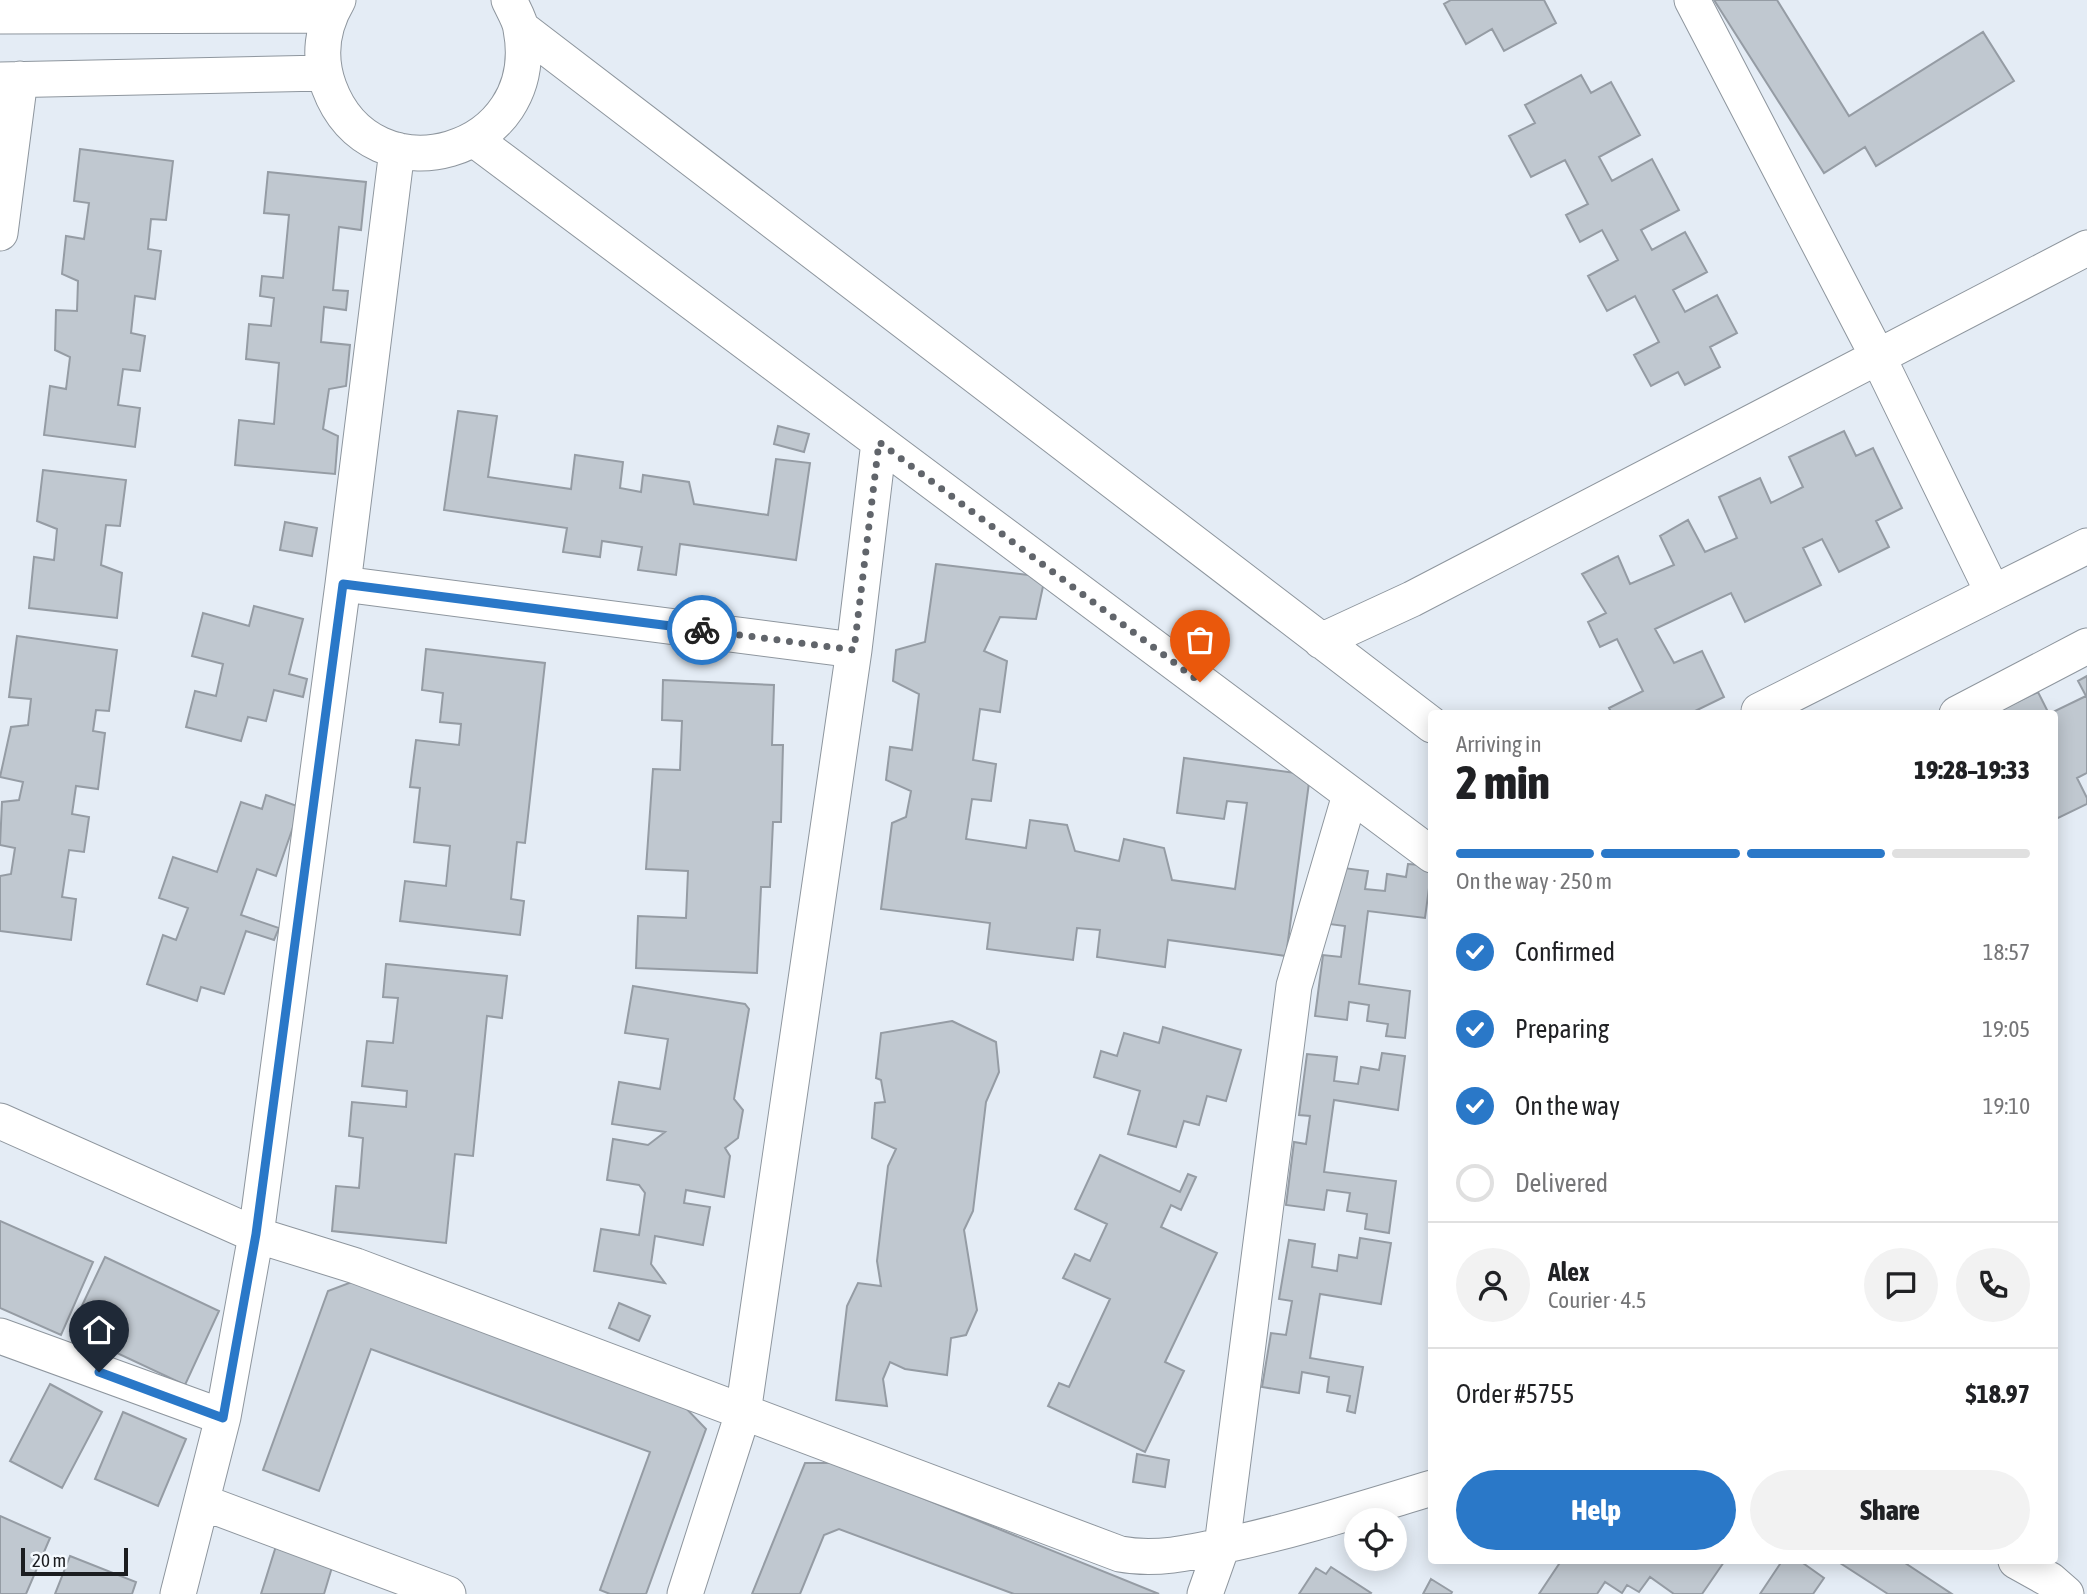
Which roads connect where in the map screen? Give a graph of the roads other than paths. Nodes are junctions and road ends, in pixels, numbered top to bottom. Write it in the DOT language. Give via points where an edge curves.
graph roads {
  1 [pos="1692,0"];
  2 [pos="334,7"];
  3 [pos="515,14"];
  4 [pos="0,16"];
  5 [pos="324,73"];
  6 [pos="10,79"];
  7 [pos="475,140"];
  8 [pos="397,150"];
  9 [pos="0,233"];
  10 [pos="2087,248"];
  11 [pos="1878,357"];
  12 [pos="879,442"];
  13 [pos="2087,546"];
  14 [pos="343,584"];
  15 [pos="1993,593"];
  16 [pos="1321,641"];
  17 [pos="2087,646"];
  18 [pos="854,650"];
  19 [pos="1761,710"];
  20 [pos="1965,710"];
  21 [pos="1428,722"];
  22 [pos="1350,795"];
  23 [pos="1428,852"];
  24 [pos="0,1121"];
  25 [pos="256,1234"];
  26 [pos="0,1336"];
  27 [pos="743,1413"];
  28 [pos="223,1418"];
  29 [pos="1428,1489"];
  30 [pos="202,1503"];
  31 [pos="1222,1546"];
  32 [pos="2021,1564"];
  33 [pos="178,1594"];
  34 [pos="448,1594"];
  35 [pos="685,1594"];
  36 [pos="1205,1594"];
  37 [pos="2066,1594"];
  1 -- 11 [label="street"];
  2 -- 4 [label="street"];
  2 -- 5 [label="street" via="323,44"];
  3 -- 7 [label="street" via="524,60 517,92 499,119"];
  3 -- 16 [label="street"];
  5 -- 6 [label="street"];
  5 -- 8 [label="street" via="350,122"];
  6 -- 9 [label="street"];
  7 -- 8 [label="street" via="445,152"];
  7 -- 12 [label="street"];
  8 -- 14 [label="street"];
  10 -- 11 [label="street"];
  11 -- 15 [label="street"];
  11 -- 16 [label="street" via="1412,599"];
  12 -- 18 [label="street"];
  12 -- 22 [label="street"];
  13 -- 15 [label="street"];
  14 -- 18 [label="street"];
  14 -- 25 [label="street"];
  15 -- 19 [label="street"];
  16 -- 21 [label="street"];
  17 -- 20 [label="street"];
  18 -- 27 [label="street"];
  22 -- 23 [label="street"];
  22 -- 31 [label="street" via="1294,986"];
  24 -- 25 [label="street"];
  25 -- 27 [label="street" via="356,1266"];
  25 -- 28 [label="street"];
  26 -- 28 [label="street"];
  27 -- 31 [label="street" via="1120,1554 1169,1555"];
  27 -- 35 [label="street"];
  28 -- 30 [label="street"];
  29 -- 31 [label="street"];
  30 -- 33 [label="street"];
  30 -- 34 [label="street"];
  31 -- 36 [label="street"];
  32 -- 37 [label="street"];
}
